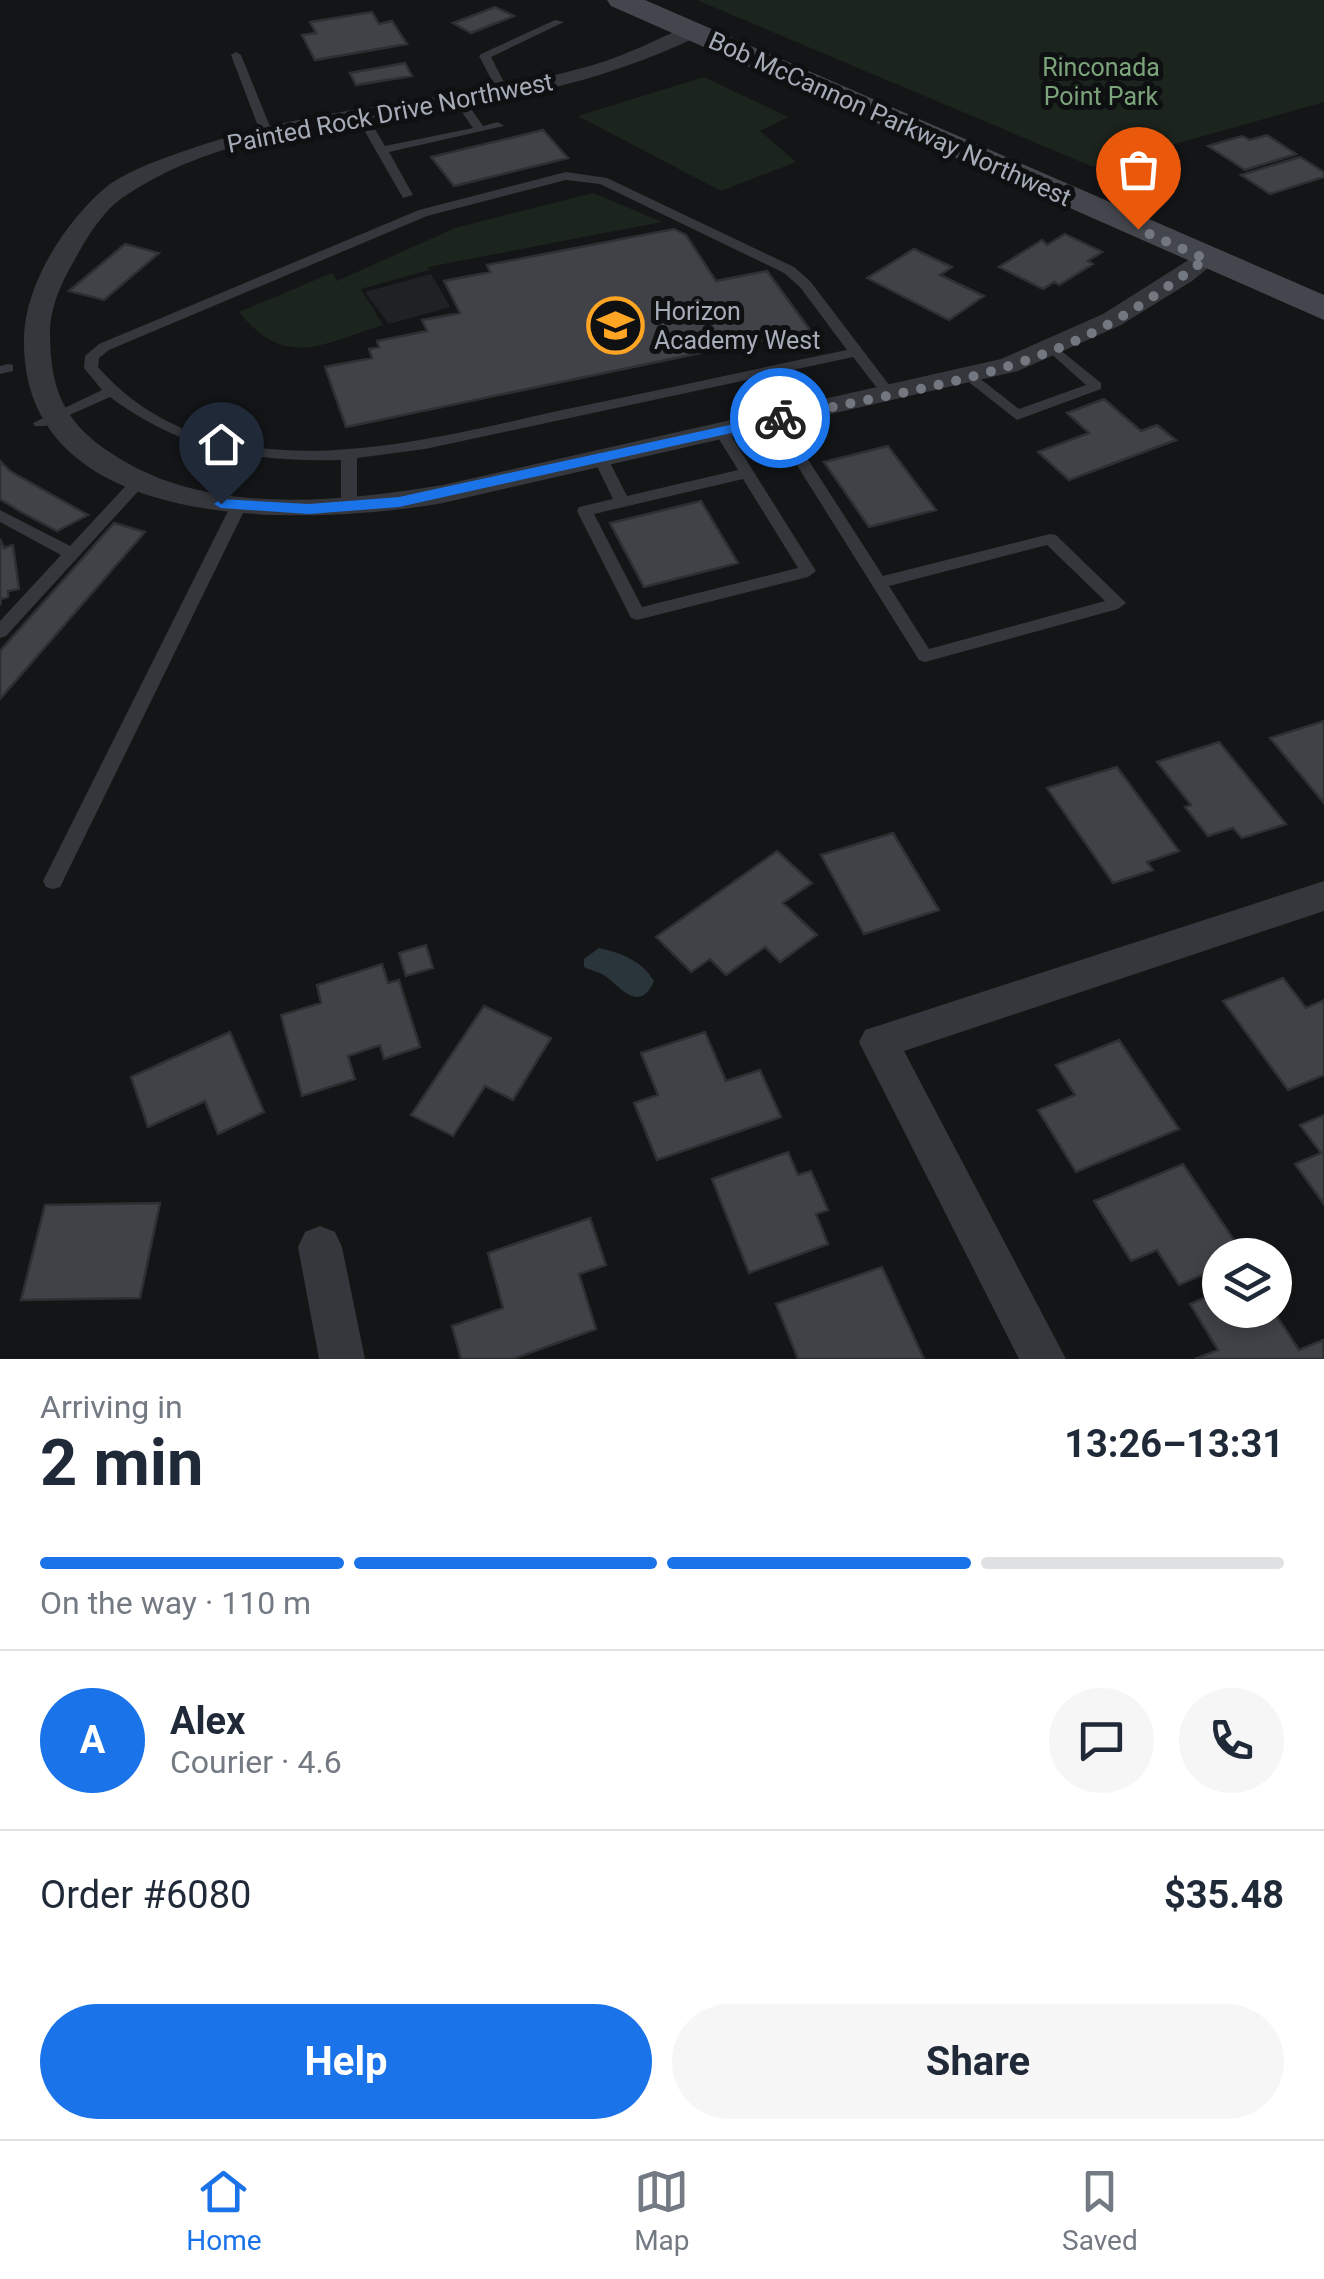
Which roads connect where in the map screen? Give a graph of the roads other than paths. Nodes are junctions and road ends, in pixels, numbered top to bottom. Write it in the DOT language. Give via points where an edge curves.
graph roads {
  1 [pos="621,0"];
  2 [pos="674,0"];
  3 [pos="559,22"];
  4 [pos="706,26"];
  5 [pos="236,55"];
  6 [pos="502,90"];
  7 [pos="458,98"];
  8 [pos="362,116"];
  9 [pos="498,126"];
  10 [pos="480,130"];
  11 [pos="267,134"];
  12 [pos="382,150"];
  13 [pos="407,196"];
  14 [pos="1219,250"];
  15 [pos="38,254"];
  16 [pos="1324,280"];
  17 [pos="1324,309"];
  18 [pos="1054,349"];
  19 [pos="856,352"];
  20 [pos="4,358"];
  21 [pos="968,376"];
  22 [pos="111,391"];
  23 [pos="889,394"];
  24 [pos="774,419"];
  25 [pos="40,422"];
  26 [pos="721,432"];
  27 [pos="349,455"];
  28 [pos="601,458"];
  29 [pos="747,473"];
  30 [pos="138,482"];
  31 [pos="622,502"];
  32 [pos="240,505"];
  33 [pos="349,508"];
  34 [pos="0,515"];
  35 [pos="72,554"];
  36 [pos="879,583"];
  37 [pos="0,632"];
  38 [pos="54,882"];
  39 [pos="1324,896"];
  40 [pos="320,1247"];
  41 [pos="342,1359"];
  42 [pos="1043,1359"];
  1 -- 4 [label="street, Bob McCannon Parkway Northwest"];
  2 -- 4 [label="street, Bob McCannon Parkway Northwest"];
  3 -- 6 [label="lane" via="485,56"];
  4 -- 6 [label="street, Painted Rock Drive Northwest" via="602,69"];
  4 -- 14 [label="street, Bob McCannon Parkway Northwest"];
  5 -- 11 [label="lane"];
  6 -- 7 [label="street, Painted Rock Drive Northwest"];
  7 -- 8 [label="street, Painted Rock Drive Northwest"];
  7 -- 10 [label="lane"];
  8 -- 11 [label="street, Painted Rock Drive Northwest"];
  8 -- 12 [label="lane"];
  9 -- 10 [label="lane"];
  10 -- 12 [label="lane"];
  11 -- 15 [label="street, Painted Rock Drive Northwest" via="142,176 89,207"];
  12 -- 13 [label="lane"];
  14 -- 16 [label="street, Bob McCannon Parkway Northwest"];
  14 -- 17 [label="street, Bob McCannon Parkway Northwest"];
  14 -- 18 [label="street" via="1122,317"];
  18 -- 21 [label="street"];
  18 -- 21 [label="lane" via="1096,386 1017,415"];
  19 -- 22 [label="lane" via="789,270 603,180 566,176 423,214 104,346 90,362"];
  19 -- 23 [label="lane"];
  19 -- 27 [label="lane"];
  20 -- 25 [label="street" via="20,397"];
  21 -- 23 [label="street"];
  22 -- 25 [label="lane"];
  22 -- 27 [label="lane" via="156,422 222,446"];
  23 -- 24 [label="street"];
  24 -- 26 [label="street"];
  24 -- 36 [label="lane"];
  25 -- 30 [label="street" via="80,456"];
  26 -- 28 [label="street"];
  26 -- 29 [label="lane"];
  27 -- 33 [label="lane"];
  28 -- 31 [label="lane"];
  28 -- 33 [label="street"];
  29 -- 31 [label="lane"];
  29 -- 31 [label="lane" via="808,571 638,614 585,511"];
  30 -- 32 [label="street"];
  30 -- 35 [label="lane"];
  32 -- 33 [label="street"];
  32 -- 38 [label="lane"];
  34 -- 35 [label="lane"];
  35 -- 37 [label="lane"];
  36 -- 36 [label="lane" via="925,656 1118,604 1050,540"];
  39 -- 42 [label="street" via="879,1042"];
  40 -- 41 [label="street"];
}
